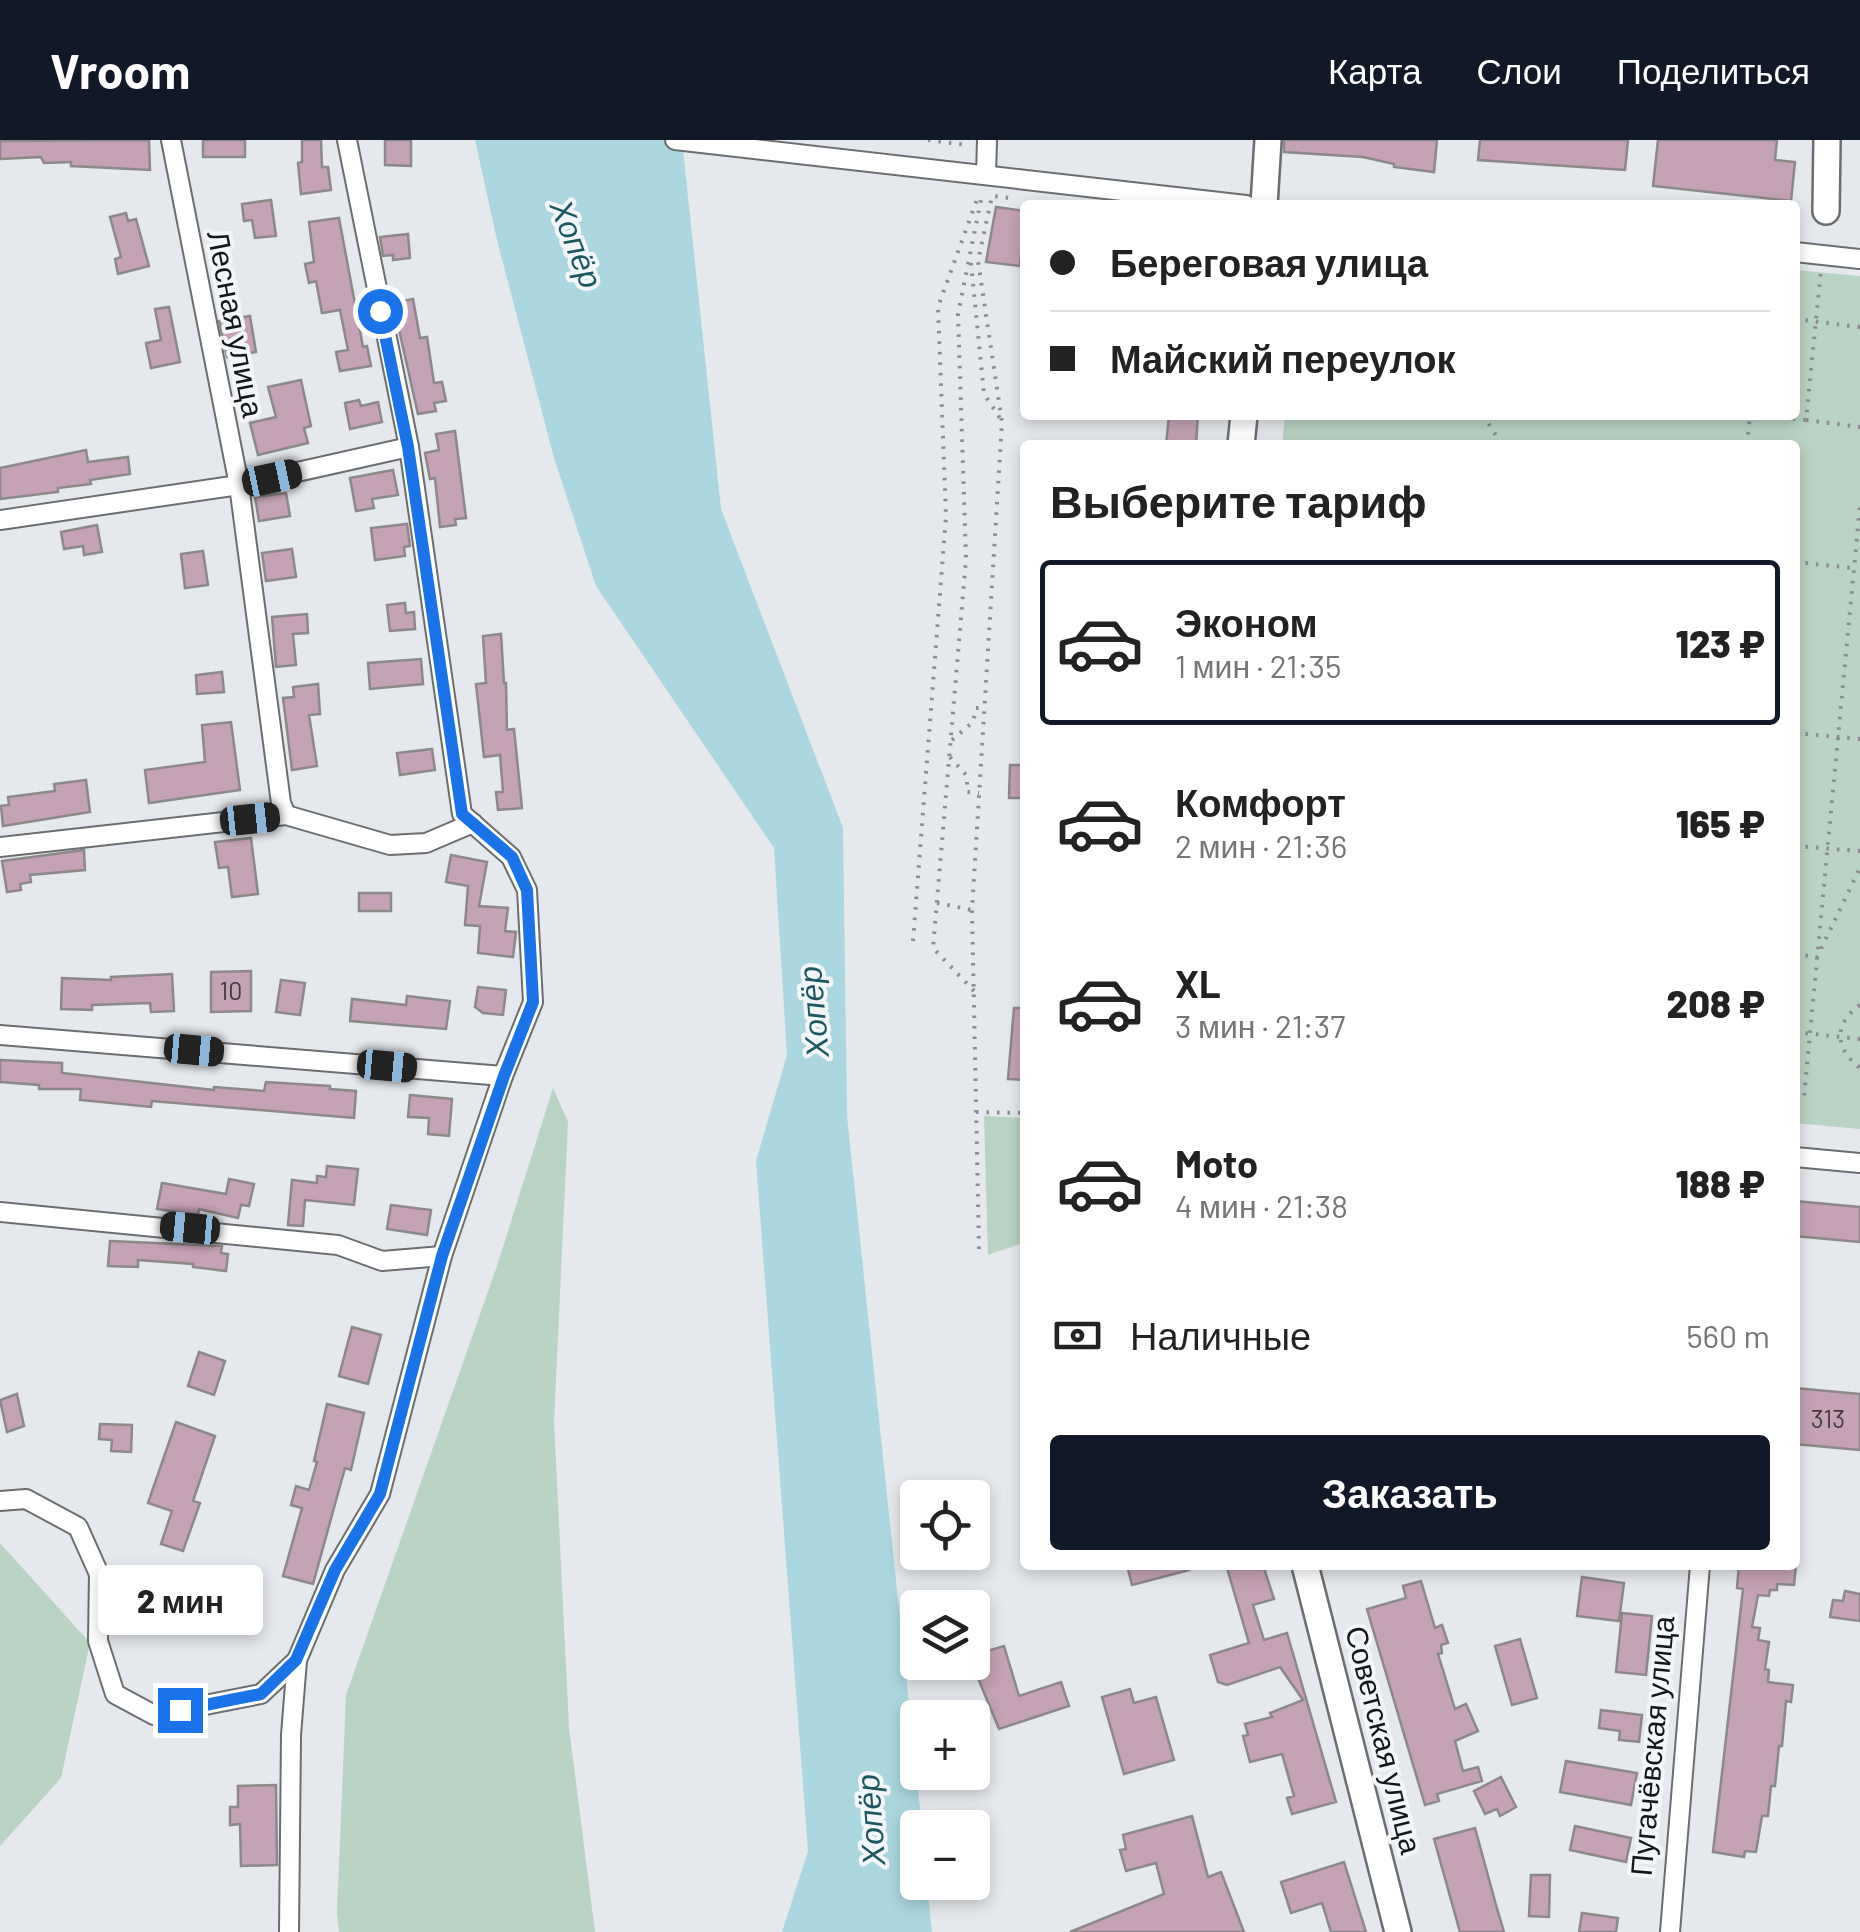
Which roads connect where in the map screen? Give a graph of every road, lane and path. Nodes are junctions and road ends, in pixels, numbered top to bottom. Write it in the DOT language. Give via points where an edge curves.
graph roads {
  1 [pos="171,140"];
  2 [pos="348,140"];
  3 [pos="675,140"];
  4 [pos="928,140"];
  5 [pos="1268,140"];
  6 [pos="1827,140"];
  7 [pos="987,143"];
  8 [pos="986,176"];
  9 [pos="1025,200"];
  10 [pos="1201,200"];
  11 [pos="1264,200"];
  12 [pos="1826,211"];
  13 [pos="1800,253"];
  14 [pos="1822,255"];
  15 [pos="970,256"];
  16 [pos="1860,259"];
  17 [pos="1800,320"];
  18 [pos="1816,322"];
  19 [pos="1860,327"];
  20 [pos="1800,419"];
  21 [pos="1806,420"];
  22 [pos="1002,422"];
  23 [pos="1860,427"];
  24 [pos="408,447"];
  25 [pos="238,485"];
  26 [pos="1860,504"];
  27 [pos="1859,519"];
  28 [pos="0,520"];
  29 [pos="1800,563"];
  30 [pos="1853,568"];
  31 [pos="984,708"];
  32 [pos="1800,733"];
  33 [pos="1839,737"];
  34 [pos="1860,739"];
  35 [pos="951,742"];
  36 [pos="950,757"];
  37 [pos="979,794"];
  38 [pos="286,815"];
  39 [pos="472,823"];
  40 [pos="1800,846"];
  41 [pos="0,847"];
  42 [pos="1828,848"];
  43 [pos="1860,851"];
  44 [pos="1860,868"];
  45 [pos="938,903"];
  46 [pos="972,910"];
  47 [pos="913,941"];
  48 [pos="1800,954"];
  49 [pos="1816,956"];
  50 [pos="974,991"];
  51 [pos="1860,1005"];
  52 [pos="1800,1033"];
  53 [pos="1811,1034"];
  54 [pos="0,1035"];
  55 [pos="1840,1037"];
  56 [pos="1860,1039"];
  57 [pos="1860,1068"];
  58 [pos="504,1076"];
  59 [pos="1800,1097"];
  60 [pos="976,1112"];
  61 [pos="1020,1113"];
  62 [pos="1800,1157"];
  63 [pos="1860,1163"];
  64 [pos="0,1212"];
  65 [pos="979,1249"];
  66 [pos="442,1256"];
  67 [pos="0,1500"];
  68 [pos="1306,1570"];
  69 [pos="1700,1570"];
  70 [pos="296,1660"];
  71 [pos="288,1932"];
  72 [pos="1398,1932"];
  73 [pos="1670,1932"];
  1 -- 25 [label="street, Лесная улица"];
  2 -- 24 [label="street"];
  3 -- 8 [label="street"];
  4 -- 7 [label="path"];
  5 -- 11 [label="street"];
  6 -- 12 [label="street"];
  7 -- 8 [label="street"];
  8 -- 10 [label="street"];
  8 -- 15 [label="path"];
  8 -- 47 [label="path" via="938,307 946,516"];
  9 -- 22 [label="path" via="992,196 978,261"];
  13 -- 14 [label="street"];
  14 -- 16 [label="street"];
  14 -- 18 [label="path"];
  15 -- 22 [label="path" via="984,394"];
  15 -- 35 [label="path" via="958,314 966,559"];
  17 -- 18 [label="path"];
  18 -- 19 [label="path"];
  18 -- 21 [label="path"];
  20 -- 21 [label="path"];
  21 -- 23 [label="path"];
  22 -- 31 [label="path"];
  24 -- 25 [label="street"];
  24 -- 39 [label="street" via="462,814"];
  25 -- 28 [label="street"];
  25 -- 38 [label="street, Лесная улица"];
  26 -- 27 [label="path"];
  27 -- 30 [label="path"];
  29 -- 30 [label="path"];
  30 -- 33 [label="path"];
  31 -- 35 [label="path" via="976,708 973,722"];
  31 -- 37 [label="path"];
  32 -- 33 [label="path"];
  33 -- 34 [label="path"];
  33 -- 42 [label="path"];
  35 -- 36 [label="path"];
  36 -- 37 [label="path" via="968,776 967,792"];
  36 -- 45 [label="path"];
  37 -- 46 [label="path"];
  38 -- 39 [label="street" via="390,845 426,843"];
  38 -- 41 [label="street"];
  39 -- 58 [label="street" via="512,857 527,890 533,1002"];
  40 -- 42 [label="path"];
  42 -- 43 [label="path"];
  42 -- 49 [label="path"];
  44 -- 49 [label="path"];
  45 -- 46 [label="path"];
  45 -- 50 [label="path" via="934,948"];
  46 -- 50 [label="path"];
  48 -- 49 [label="path"];
  49 -- 53 [label="path"];
  50 -- 60 [label="path"];
  51 -- 55 [label="path" via="1847,1014"];
  52 -- 53 [label="path"];
  53 -- 55 [label="path"];
  53 -- 59 [label="path"];
  54 -- 58 [label="street"];
  55 -- 56 [label="path"];
  55 -- 57 [label="path" via="1845,1057"];
  58 -- 66 [label="street"];
  60 -- 61 [label="path"];
  60 -- 65 [label="path"];
  62 -- 63 [label="street"];
  64 -- 66 [label="street" via="338,1245 382,1260"];
  66 -- 70 [label="street" via="380,1494 335,1570"];
  67 -- 70 [label="street" via="26,1499 78,1527 99,1574 98,1641 115,1694 128,1702 154,1715 261,1694"];
  68 -- 72 [label="street, Советская улица"];
  69 -- 73 [label="street, Пугачёвская улица"];
  70 -- 71 [label="street"];
}
